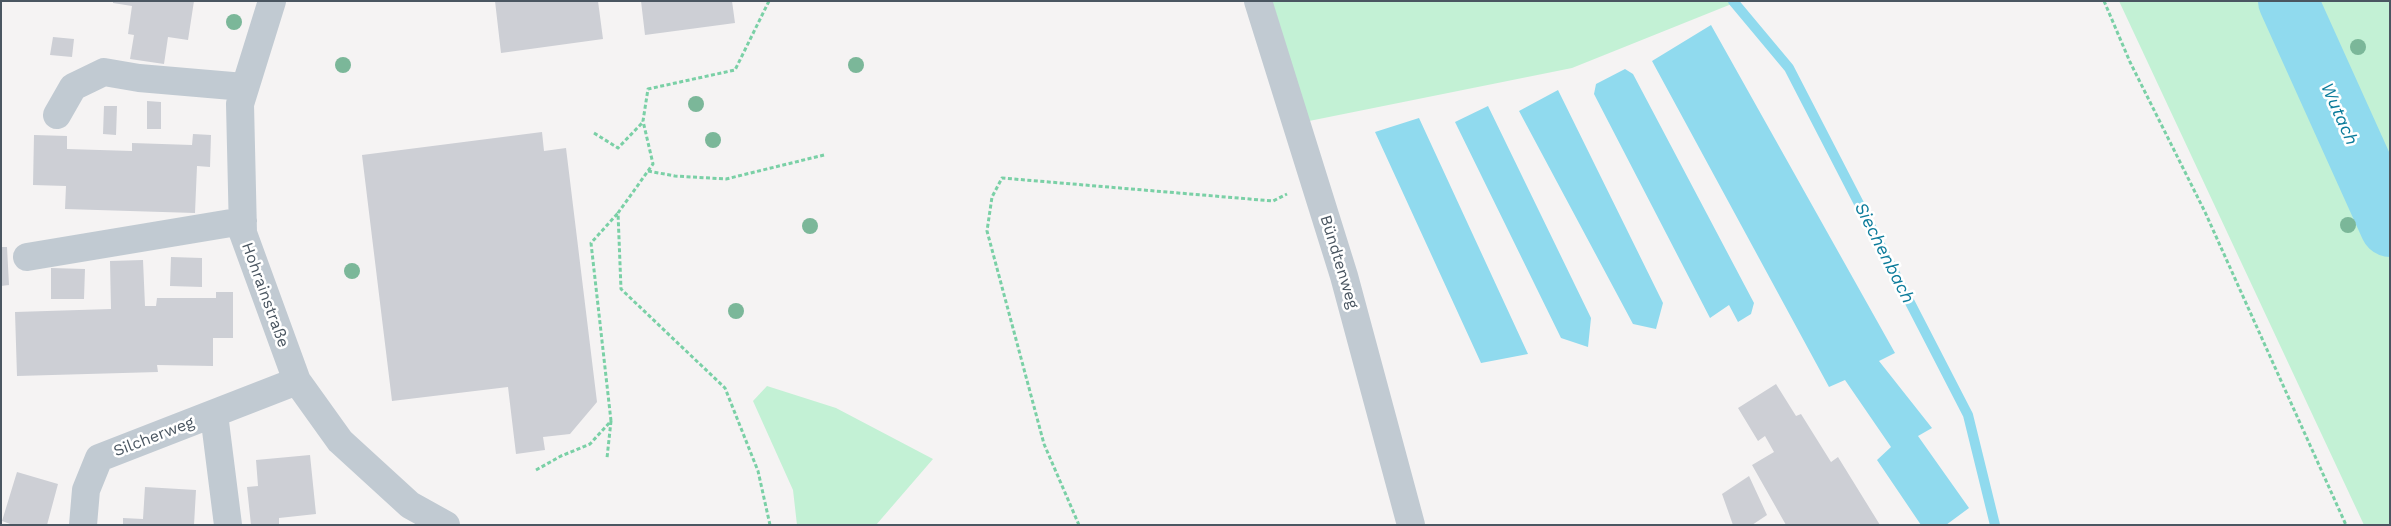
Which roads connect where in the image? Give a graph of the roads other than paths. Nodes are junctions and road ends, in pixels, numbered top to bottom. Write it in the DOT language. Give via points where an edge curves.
graph roads {
  1 [pos="272,1"];
  2 [pos="1258,1"];
  3 [pos="244,87"];
  4 [pos="57,115"];
  5 [pos="243,221"];
  6 [pos="27,257"];
  7 [pos="297,381"];
  8 [pos="214,414"];
  9 [pos="411,515"];
  10 [pos="83,525"];
  11 [pos="228,525"];
  12 [pos="446,525"];
  13 [pos="1411,525"];
  1 -- 3 [label="street, Hohrainstraße"];
  2 -- 13 [label="street, Bündtenweg" via="1344,276"];
  3 -- 4 [label="street" via="104,72 73,87"];
  3 -- 5 [label="street, Hohrainstraße" via="240,104"];
  5 -- 6 [label="street"];
  5 -- 7 [label="street, Hohrainstraße" via="242,234"];
  7 -- 8 [label="street, Silcherweg"];
  7 -- 9 [label="street, Hohrainstraße" via="340,441"];
  8 -- 10 [label="street, Silcherweg" via="99,458 86,490"];
  8 -- 11 [label="street, Silcherweg"];
  9 -- 12 [label="street, Hohrainstraße"];
}
